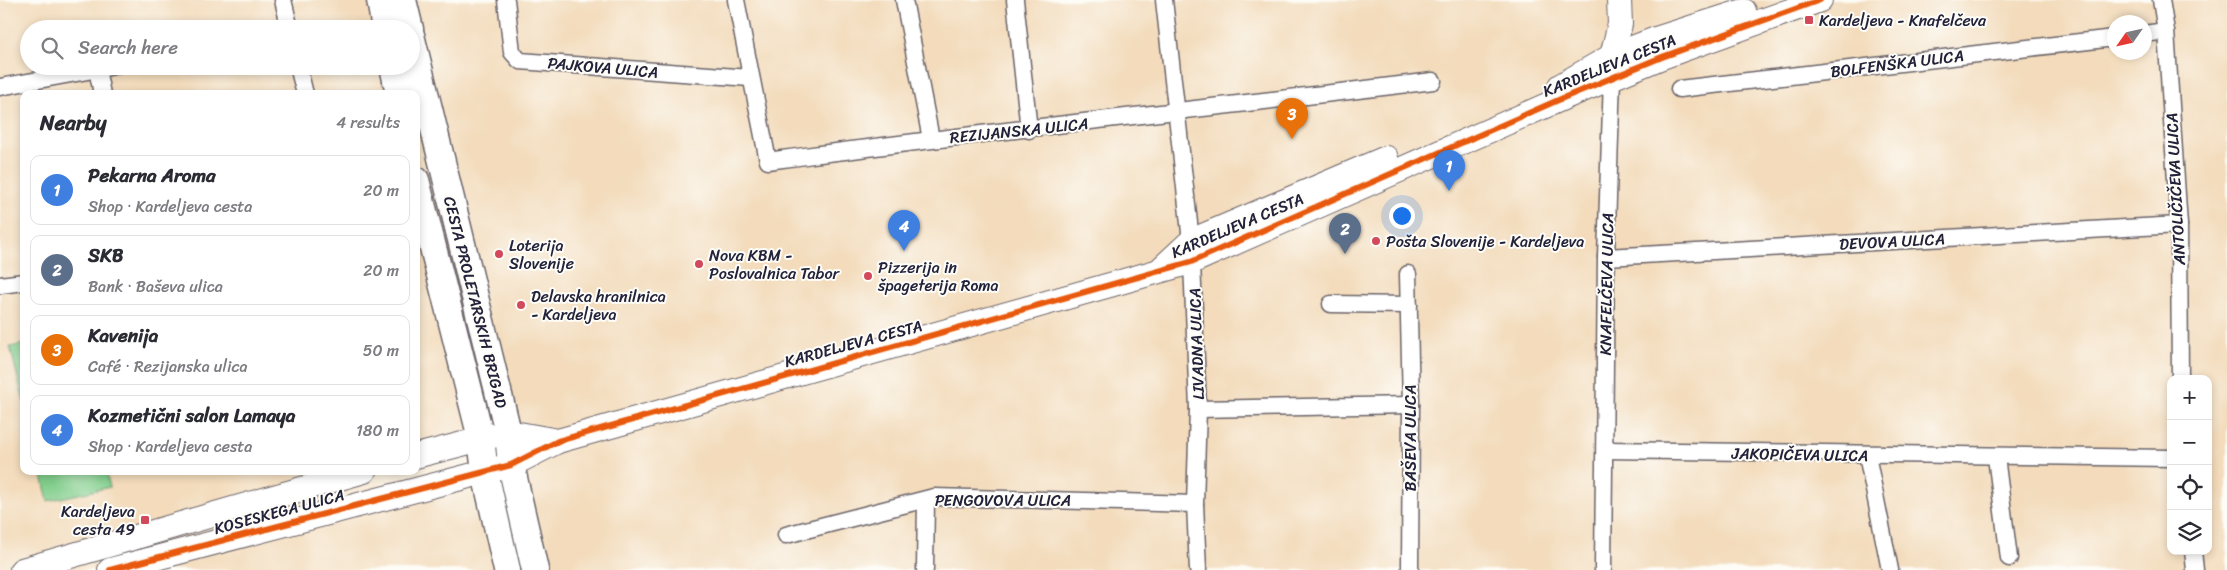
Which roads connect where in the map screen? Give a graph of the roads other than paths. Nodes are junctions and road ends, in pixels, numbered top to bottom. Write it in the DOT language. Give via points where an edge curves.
graph roads {
  1 [pos="283,0"];
  2 [pos="380,0"];
  3 [pos="402,0"];
  4 [pos="506,0"];
  5 [pos="736,0"];
  6 [pos="904,0"];
  7 [pos="1015,0"];
  8 [pos="1164,0"];
  9 [pos="1619,0"];
  10 [pos="1779,0"];
  11 [pos="1820,0"];
  12 [pos="2161,0"];
  13 [pos="288,20"];
  14 [pos="384,20"];
  15 [pos="408,20"];
  16 [pos="2166,32"];
  17 [pos="2152,33"];
  18 [pos="2107,39"];
  19 [pos="1612,67"];
  20 [pos="420,72"];
  21 [pos="65,75"];
  22 [pos="98,75"];
  23 [pos="300,75"];
  24 [pos="395,75"];
  25 [pos="750,78"];
  26 [pos="1433,81"];
  27 [pos="0,87"];
  28 [pos="1679,89"];
  29 [pos="101,90"];
  30 [pos="304,90"];
  31 [pos="398,90"];
  32 [pos="1175,113"];
  33 [pos="1029,130"];
  34 [pos="930,139"];
  35 [pos="420,196"];
  36 [pos="2179,225"];
  37 [pos="1191,251"];
  38 [pos="1606,257"];
  39 [pos="1408,274"];
  40 [pos="20,283"];
  41 [pos="0,286"];
  42 [pos="1331,304"];
  43 [pos="1409,305"];
  44 [pos="2180,375"];
  45 [pos="1411,405"];
  46 [pos="1198,409"];
  47 [pos="508,432"];
  48 [pos="481,438"];
  49 [pos="558,441"];
  50 [pos="1605,450"];
  51 [pos="420,455"];
  52 [pos="1867,455"];
  53 [pos="1996,457"];
  54 [pos="2167,458"];
  55 [pos="512,465"];
  56 [pos="485,473"];
  57 [pos="350,475"];
  58 [pos="926,500"];
  59 [pos="1195,504"];
  60 [pos="786,534"];
  61 [pos="2193,555"];
  62 [pos="2009,558"];
  63 [pos="22,570"];
  64 [pos="110,570"];
  65 [pos="507,570"];
  66 [pos="535,570"];
  67 [pos="925,570"];
  68 [pos="1198,570"];
  69 [pos="1410,570"];
  70 [pos="1603,570"];
  71 [pos="1890,570"];
  72 [pos="2194,570"];
  1 -- 13 [label="street"];
  2 -- 14 [label="main road"];
  3 -- 15 [label="main road"];
  4 -- 25 [label="street, PAJKOVA ULICA" via="512,52 520,61"];
  5 -- 25 [label="street, REZIJANSKA ULICA"];
  6 -- 34 [label="street"];
  7 -- 33 [label="street"];
  8 -- 32 [label="street, LIVADNA ULICA"];
  9 -- 19 [label="street, KNAFELČEVA ULICA" via="1620,24"];
  10 -- 19 [label="street, KARDELJEVA CESTA" via="1656,39"];
  11 -- 19 [label="street, KARDELJEVA CESTA" via="1662,57"];
  12 -- 16 [label="street, ANTOLIČIČEVA ULICA"];
  16 -- 17 [label="street"];
  16 -- 36 [label="street, ANTOLIČIČEVA ULICA"];
  18 -- 28 [label="street, BOLFENŠKA ULICA"];
  19 -- 37 [label="street, KARDELJEVA CESTA"];
  19 -- 38 [label="street, KNAFELČEVA ULICA"];
  20 -- 47 [label="main road, CESTA PROLETARSKIH BRIGAD"];
  21 -- 27 [label="street"];
  22 -- 29 [label="street"];
  23 -- 30 [label="street"];
  24 -- 31 [label="main road"];
  25 -- 34 [label="street, REZIJANSKA ULICA" via="768,161"];
  26 -- 32 [label="street, REZIJANSKA ULICA"];
  32 -- 33 [label="street, REZIJANSKA ULICA"];
  32 -- 37 [label="street, LIVADNA ULICA"];
  33 -- 34 [label="street, REZIJANSKA ULICA"];
  35 -- 48 [label="main road, CESTA PROLETARSKIH BRIGAD"];
  36 -- 38 [label="street, DEVOVA ULICA"];
  36 -- 44 [label="street, ANTOLIČIČEVA ULICA"];
  37 -- 46 [label="street, LIVADNA ULICA"];
  37 -- 49 [label="street, KARDELJEVA CESTA" via="1159,271"];
  38 -- 50 [label="street, KNAFELČEVA ULICA"];
  39 -- 43 [label="street, BAŠEVA ULICA"];
  40 -- 41 [label="street"];
  42 -- 43 [label="street"];
  43 -- 45 [label="street, BAŠEVA ULICA"];
  45 -- 46 [label="street"];
  45 -- 69 [label="street, BAŠEVA ULICA"];
  46 -- 59 [label="street, LIVADNA ULICA"];
  47 -- 48 [label="street"];
  47 -- 49 [label="street"];
  47 -- 55 [label="main road, CESTA PROLETARSKIH BRIGAD"];
  48 -- 51 [label="street"];
  48 -- 56 [label="main road, CESTA PROLETARSKIH BRIGAD"];
  49 -- 55 [label="street, KOSESKEGA ULICA"];
  50 -- 52 [label="street, JAKOPIČEVA ULICA"];
  50 -- 70 [label="street, KNAFELČEVA ULICA"];
  52 -- 53 [label="street, JAKOPIČEVA ULICA"];
  52 -- 71 [label="street"];
  53 -- 54 [label="street, JAKOPIČEVA ULICA"];
  53 -- 62 [label="street"];
  55 -- 56 [label="street, KOSESKEGA ULICA"];
  55 -- 66 [label="main road, CESTA PROLETARSKIH BRIGAD"];
  56 -- 64 [label="street, KOSESKEGA ULICA"];
  56 -- 65 [label="main road, CESTA PROLETARSKIH BRIGAD"];
  57 -- 63 [label="street, KOSESKEGA ULICA"];
  58 -- 59 [label="street, PENGOVOVA ULICA" via="934,497"];
  58 -- 60 [label="street, PENGOVOVA ULICA"];
  58 -- 67 [label="street"];
  59 -- 68 [label="street, LIVADNA ULICA"];
  61 -- 72 [label="street"];
}
